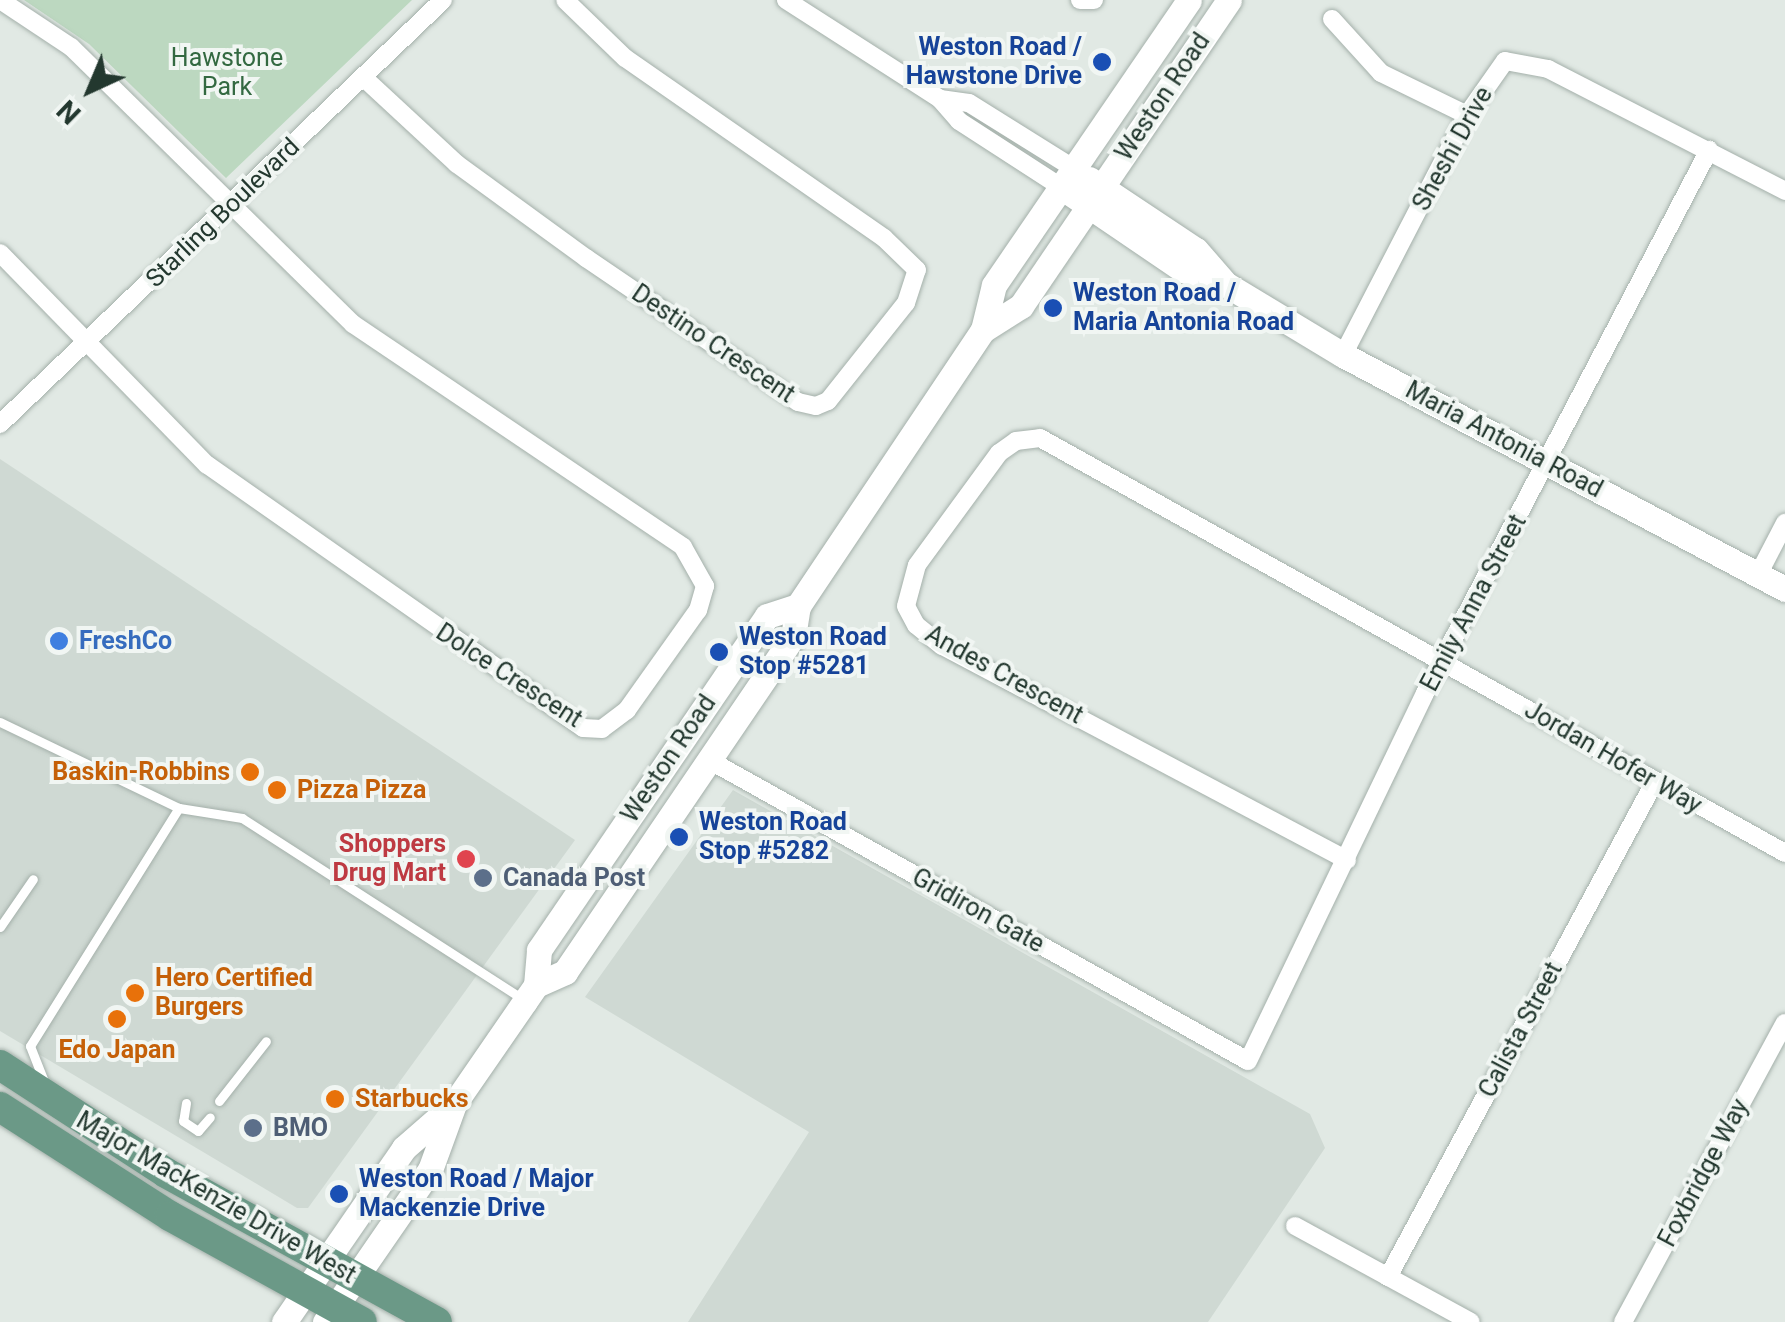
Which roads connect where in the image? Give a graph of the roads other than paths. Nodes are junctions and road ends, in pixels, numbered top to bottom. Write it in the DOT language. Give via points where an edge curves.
graph roads {
  1 [pos="0,0"];
  2 [pos="443,0"];
  3 [pos="566,0"];
  4 [pos="786,0"];
  5 [pos="1080,0"];
  6 [pos="1094,0"];
  7 [pos="1188,0"];
  8 [pos="1229,0"];
  9 [pos="1332,19"];
  10 [pos="364,78"];
  11 [pos="1467,115"];
  12 [pos="1709,150"];
  13 [pos="1067,177"];
  14 [pos="1785,191"];
  15 [pos="1095,197"];
  16 [pos="231,206"];
  17 [pos="0,253"];
  18 [pos="983,330"];
  19 [pos="88,341"];
  20 [pos="1343,355"];
  21 [pos="0,424"];
  22 [pos="1549,463"];
  23 [pos="1785,522"];
  24 [pos="1758,575"];
  25 [pos="1785,589"];
  26 [pos="798,606"];
  27 [pos="1443,660"];
  28 [pos="0,722"];
  29 [pos="709,760"];
  30 [pos="1654,783"];
  31 [pos="179,808"];
  32 [pos="1785,853"];
  33 [pos="1346,860"];
  34 [pos="33,880"];
  35 [pos="0,927"];
  36 [pos="530,993"];
  37 [pos="1785,1023"];
  38 [pos="266,1042"];
  39 [pos="1248,1061"];
  40 [pos="0,1066"];
  41 [pos="219,1101"];
  42 [pos="52,1103"];
  43 [pos="186,1103"];
  44 [pos="454,1104"];
  45 [pos="0,1107"];
  46 [pos="210,1117"];
  47 [pos="1294,1226"];
  48 [pos="326,1262"];
  49 [pos="1388,1276"];
  50 [pos="356,1278"];
  51 [pos="306,1291"];
  52 [pos="330,1314"];
  53 [pos="284,1322"];
  54 [pos="362,1322"];
  55 [pos="437,1322"];
  56 [pos="1471,1322"];
  57 [pos="1623,1322"];
  1 -- 16 [label="street" via="70,47"];
  2 -- 10 [label="street, Starling Boulevard"];
  3 -- 10 [label="street, Destino Crescent" via="625,58 884,238 916,270 906,303 828,401 798,402 586,258 457,164"];
  4 -- 13 [label="street" via="940,99 969,103"];
  5 -- 6 [label="street"];
  7 -- 13 [label="main road, Weston Road"];
  8 -- 15 [label="main road, Weston Road"];
  9 -- 11 [label="street" via="1381,73"];
  10 -- 16 [label="street, Starling Boulevard"];
  11 -- 12 [label="street, Sheshi Drive" via="1505,61 1525,60"];
  11 -- 20 [label="street, Sheshi Drive"];
  12 -- 14 [label="street, Sheshi Drive"];
  12 -- 22 [label="street, Emily Anna Street"];
  13 -- 15 [label="main road, Maria Antonia Road"];
  13 -- 18 [label="main road, Weston Road" via="994,285"];
  15 -- 18 [label="main road, Weston Road" via="1020,306"];
  15 -- 20 [label="main road, Maria Antonia Road" via="1183,270 1227,285"];
  16 -- 19 [label="street, Starling Boulevard"];
  16 -- 19 [label="street, Dolce Crescent" via="353,324 683,547 699,567 705,586 698,610 616,721 583,728 207,465"];
  17 -- 19 [label="street"];
  18 -- 26 [label="main road, Weston Road"];
  19 -- 21 [label="street, Starling Boulevard"];
  20 -- 22 [label="main road, Maria Antonia Road"];
  22 -- 24 [label="main road, Maria Antonia Road"];
  22 -- 27 [label="street, Emily Anna Street"];
  23 -- 24 [label="street"];
  24 -- 25 [label="main road, Maria Antonia Road"];
  26 -- 29 [label="main road, Weston Road" via="793,637"];
  26 -- 36 [label="main road, Weston Road" via="767,616 539,950"];
  27 -- 30 [label="street, Jordan Hofer Way"];
  27 -- 33 [label="street, Emily Anna Street"];
  27 -- 33 [label="street, Andes Crescent" via="1040,438 1016,441 999,453 917,565 906,606 942,646"];
  28 -- 31 [label="lane"];
  29 -- 36 [label="main road, Weston Road" via="565,972"];
  29 -- 39 [label="street, Gridiron Gate"];
  30 -- 32 [label="street, Jordan Hofer Way"];
  30 -- 49 [label="street, Calista Street"];
  31 -- 36 [label="lane" via="242,818"];
  31 -- 42 [label="lane" via="30,1046"];
  33 -- 39 [label="street, Emily Anna Street"];
  34 -- 35 [label="lane"];
  36 -- 44 [label="main road, Weston Road"];
  37 -- 57 [label="street, Foxbridge Way"];
  38 -- 41 [label="lane"];
  40 -- 42 [label="main road, Major MacKenzie Drive West"];
  42 -- 48 [label="main road, Major MacKenzie Drive West"];
  43 -- 46 [label="lane" via="183,1121 198,1131"];
  44 -- 48 [label="main road, Weston Road" via="404,1148"];
  44 -- 50 [label="main road, Weston Road" via="430,1170"];
  45 -- 51 [label="main road, Major MacKenzie Drive West" via="112,1182"];
  47 -- 49 [label="street"];
  48 -- 50 [label="main road, Major MacKenzie Drive West"];
  48 -- 51 [label="main road, Weston Road"];
  49 -- 56 [label="street"];
  50 -- 52 [label="main road, Weston Road"];
  50 -- 55 [label="main road, Major MacKenzie Drive West"];
  51 -- 52 [label="main road, Major MacKenzie Drive West"];
  51 -- 53 [label="main road, Weston Road"];
  52 -- 54 [label="main road, Major MacKenzie Drive West"];
}
